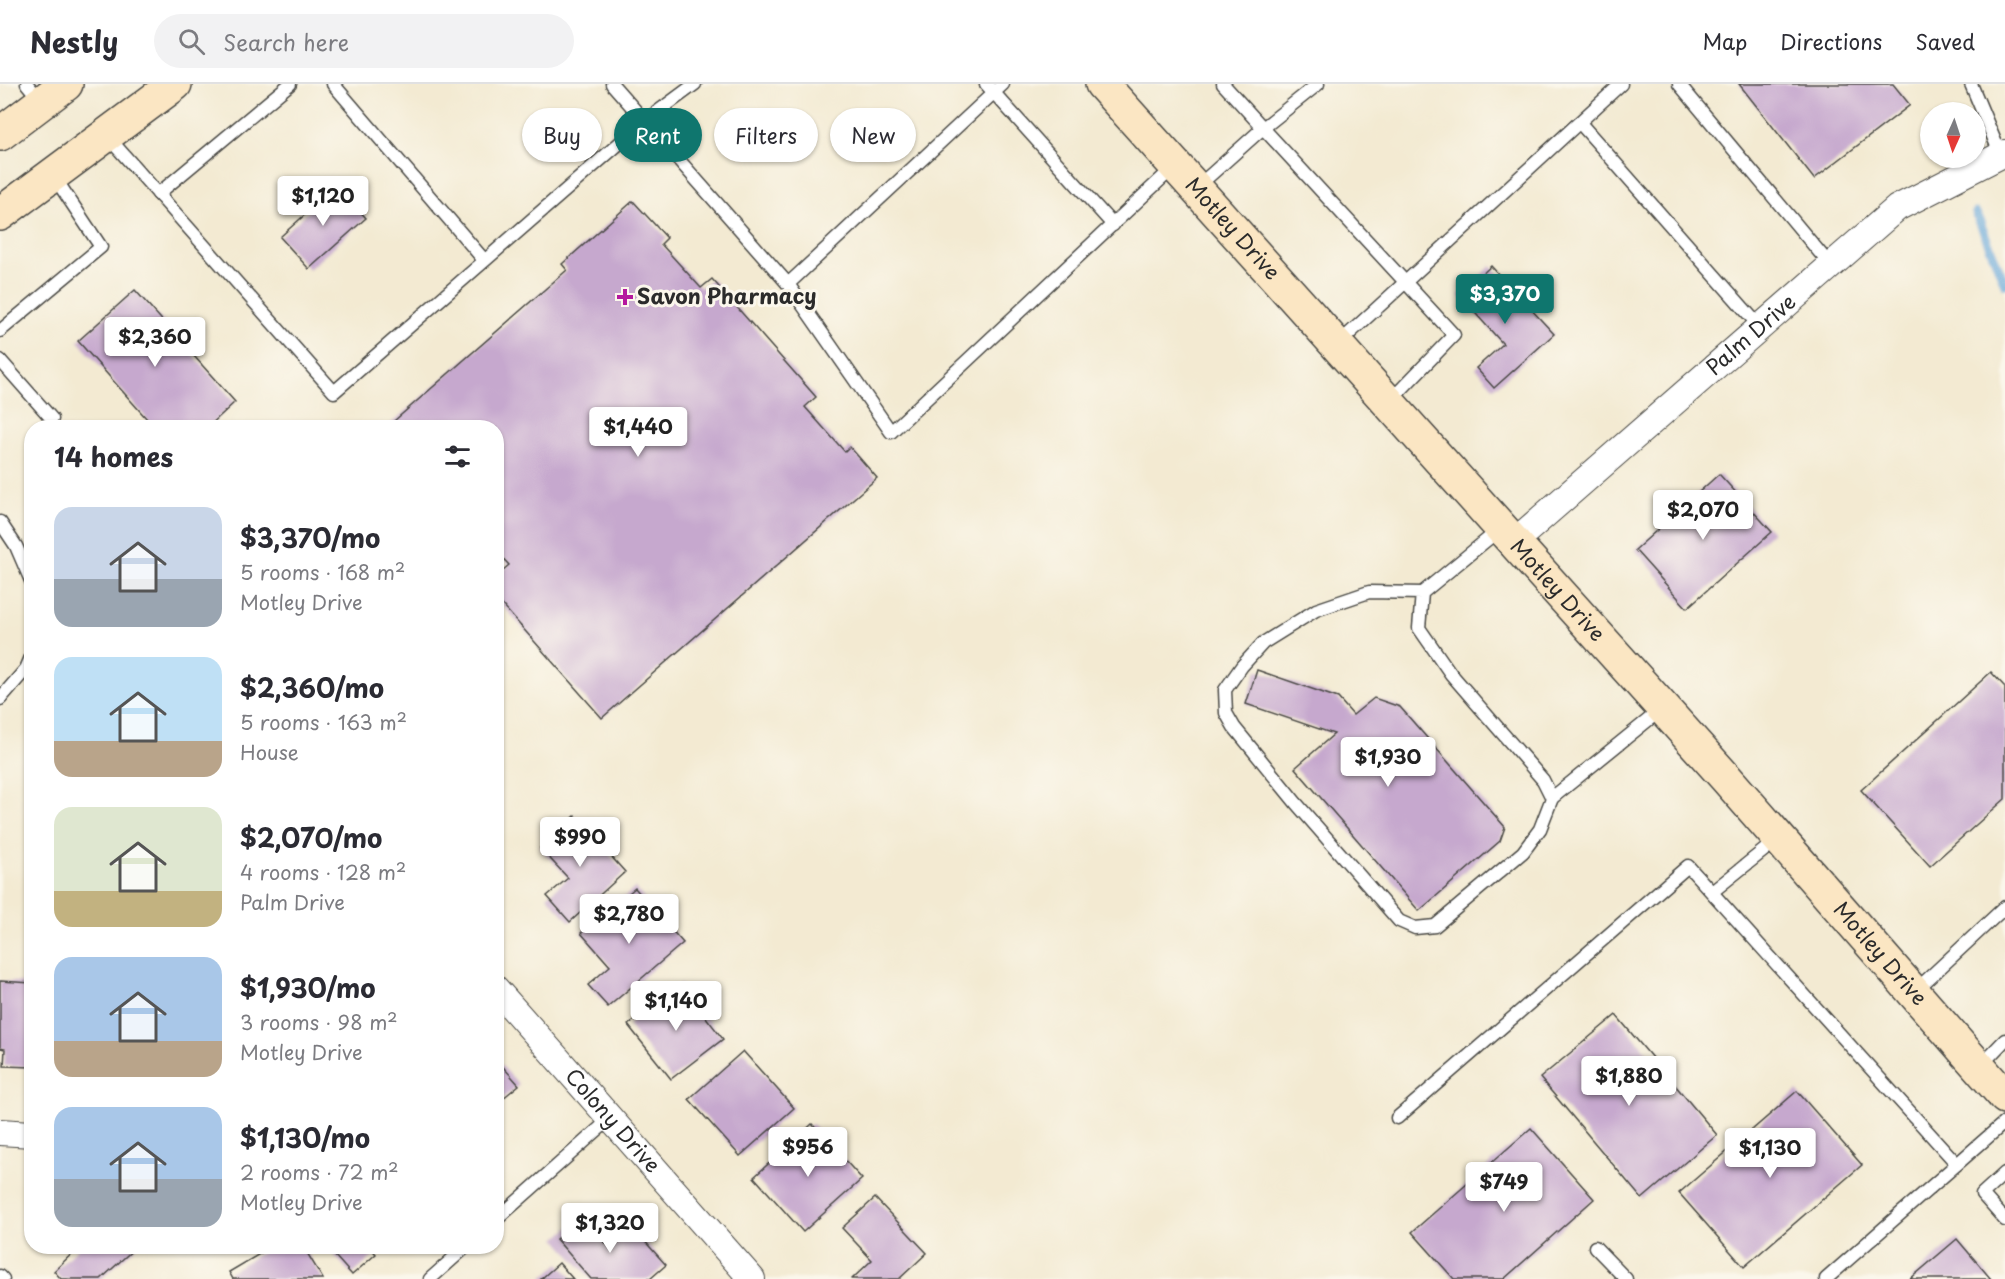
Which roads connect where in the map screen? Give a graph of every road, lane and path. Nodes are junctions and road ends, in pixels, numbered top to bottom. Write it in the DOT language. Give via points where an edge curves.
graph roads {
  1 [pos="175,84"];
  2 [pos="290,84"];
  3 [pos="333,84"];
  4 [pos="612,84"];
  5 [pos="695,84"];
  6 [pos="1223,84"];
  7 [pos="1318,84"];
  8 [pos="1621,84"];
  9 [pos="1679,84"];
  10 [pos="1971,84"];
  11 [pos="1104,85"];
  12 [pos="994,87"];
  13 [pos="45,90"];
  14 [pos="633,108"];
  15 [pos="663,108"];
  16 [pos="1580,123"];
  17 [pos="6,126"];
  18 [pos="1263,129"];
  19 [pos="106,135"];
  20 [pos="614,148"];
  21 [pos="2004,157"];
  22 [pos="681,162"];
  23 [pos="53,175"];
  24 [pos="1186,176"];
  25 [pos="158,194"];
  26 [pos="0,214"];
  27 [pos="1113,225"];
  28 [pos="484,260"];
  29 [pos="1831,266"];
  30 [pos="1405,282"];
  31 [pos="788,284"];
  32 [pos="1760,327"];
  33 [pos="0,331"];
  34 [pos="1337,345"];
  35 [pos="0,360"];
  36 [pos="1388,403"];
  37 [pos="52,419"];
  38 [pos="0,522"];
  39 [pos="1508,535"];
  40 [pos="24,564"];
  41 [pos="1422,593"];
  42 [pos="24,671"];
  43 [pos="0,699"];
  44 [pos="1663,708"];
  45 [pos="1552,798"];
  46 [pos="1778,838"];
  47 [pos="1712,892"];
  48 [pos="2005,907"];
  49 [pos="1913,992"];
  50 [pos="504,998"];
  51 [pos="2005,1040"];
  52 [pos="1979,1067"];
  53 [pos="2005,1097"];
  54 [pos="610,1118"];
  55 [pos="1397,1118"];
  56 [pos="2005,1122"];
  57 [pos="0,1132"];
  58 [pos="24,1134"];
  59 [pos="1957,1164"];
  60 [pos="2005,1173"];
  61 [pos="504,1213"];
  62 [pos="2005,1220"];
  63 [pos="1595,1247"];
  64 [pos="457,1254"];
  65 [pos="430,1279"];
  66 [pos="752,1279"];
  67 [pos="1626,1279"];
  68 [pos="1826,1279"];
  1 -- 19 [label="main road"];
  2 -- 25 [label="lane"];
  3 -- 28 [label="lane"];
  4 -- 14 [label="lane"];
  5 -- 15 [label="lane"];
  6 -- 18 [label="lane"];
  7 -- 18 [label="lane"];
  8 -- 16 [label="lane"];
  9 -- 29 [label="lane"];
  10 -- 21 [label="lane"];
  11 -- 24 [label="main road, Motley Drive"];
  12 -- 27 [label="lane"];
  12 -- 31 [label="lane"];
  13 -- 17 [label="main road"];
  16 -- 30 [label="lane"];
  16 -- 32 [label="lane"];
  18 -- 24 [label="lane"];
  18 -- 30 [label="lane"];
  19 -- 23 [label="main road"];
  19 -- 25 [label="lane"];
  20 -- 28 [label="lane"];
  21 -- 29 [label="street, Palm Drive" via="1897,208"];
  22 -- 31 [label="lane"];
  23 -- 26 [label="main road"];
  23 -- 33 [label="lane" via="101,247"];
  24 -- 27 [label="lane"];
  24 -- 34 [label="main road, Motley Drive"];
  25 -- 28 [label="lane" via="334,392"];
  27 -- 31 [label="lane" via="891,432"];
  29 -- 32 [label="street, Palm Drive"];
  30 -- 34 [label="lane"];
  30 -- 36 [label="lane" via="1454,335"];
  32 -- 39 [label="street, Palm Drive"];
  34 -- 36 [label="main road, Motley Drive"];
  35 -- 37 [label="lane"];
  36 -- 39 [label="main road, Motley Drive"];
  38 -- 40 [label="lane"];
  39 -- 41 [label="lane"];
  39 -- 44 [label="main road, Motley Drive"];
  41 -- 45 [label="lane" via="1419,628 1451,674 1543,780"];
  41 -- 45 [label="lane" via="1369,592 1316,610 1263,643 1242,666 1225,690 1226,714 1296,803 1399,921 1415,928 1435,926 1523,852 1540,829"];
  42 -- 43 [label="lane"];
  44 -- 45 [label="lane"];
  44 -- 46 [label="main road, Motley Drive"];
  46 -- 47 [label="lane"];
  46 -- 49 [label="main road, Motley Drive"];
  47 -- 55 [label="lane" via="1688,866"];
  47 -- 59 [label="lane"];
  48 -- 49 [label="lane"];
  49 -- 52 [label="main road, Motley Drive"];
  50 -- 54 [label="street, Colony Drive"];
  51 -- 52 [label="lane"];
  52 -- 53 [label="main road, Motley Drive"];
  54 -- 61 [label="lane"];
  54 -- 66 [label="street, Colony Drive"];
  56 -- 59 [label="lane"];
  57 -- 58 [label="street"];
  59 -- 68 [label="lane"];
  60 -- 62 [label="lane" via="1982,1194"];
  63 -- 67 [label="lane"];
  64 -- 65 [label="lane"];
}
